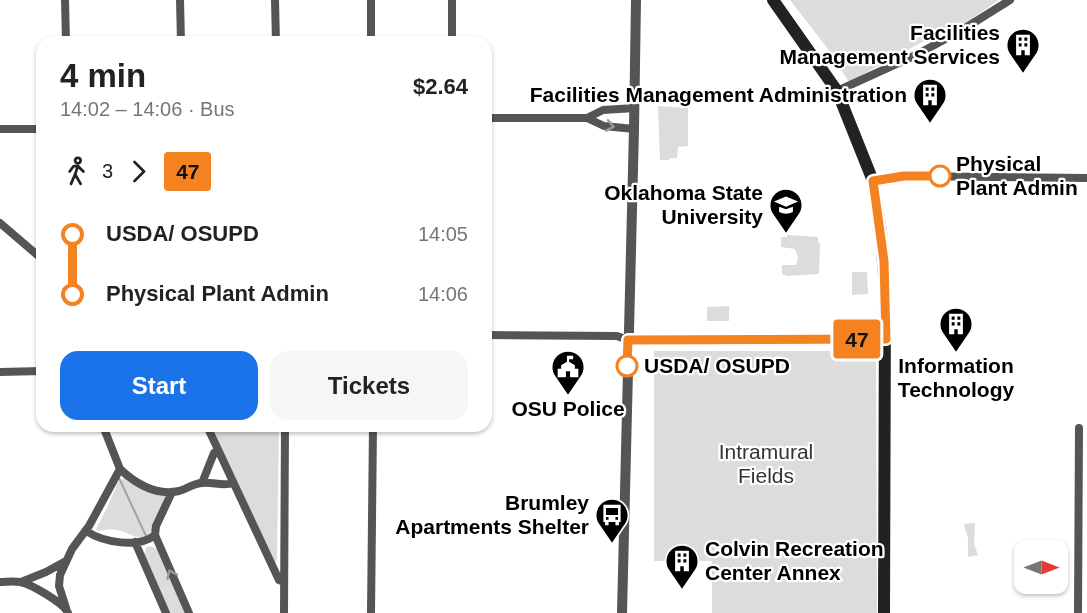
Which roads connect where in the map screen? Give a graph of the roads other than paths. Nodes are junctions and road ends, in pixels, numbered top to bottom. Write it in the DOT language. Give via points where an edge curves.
graph roads {
  1 [pos="65,0"];
  2 [pos="180,0"];
  3 [pos="275,0"];
  4 [pos="371,0"];
  5 [pos="452,0"];
  6 [pos="636,0"];
  7 [pos="773,0"];
  8 [pos="1010,0"];
  9 [pos="66,36"];
  10 [pos="181,36"];
  11 [pos="276,36"];
  12 [pos="371,36"];
  13 [pos="452,36"];
  14 [pos="837,91"];
  15 [pos="635,108"];
  16 [pos="492,118"];
  17 [pos="586,118"];
  18 [pos="0,129"];
  19 [pos="36,129"];
  20 [pos="634,129"];
  21 [pos="1087,178"];
  22 [pos="873,181"];
  23 [pos="0,223"];
  24 [pos="36,254"];
  25 [pos="492,335"];
  26 [pos="886,339"];
  27 [pos="628,340"];
  28 [pos="36,371"];
  29 [pos="0,372"];
  30 [pos="1079,428"];
  31 [pos="105,432"];
  32 [pos="210,432"];
  33 [pos="285,432"];
  34 [pos="373,432"];
  35 [pos="218,450"];
  36 [pos="120,469"];
  37 [pos="202,483"];
  38 [pos="233,483"];
  39 [pos="172,492"];
  40 [pos="86,531"];
  41 [pos="155,535"];
  42 [pos="135,542"];
  43 [pos="67,561"];
  44 [pos="0,582"];
  45 [pos="21,582"];
  46 [pos="284,582"];
  47 [pos="67,610"];
  48 [pos="166,613"];
  49 [pos="189,613"];
  50 [pos="284,613"];
  51 [pos="371,613"];
  52 [pos="622,613"];
  53 [pos="884,613"];
  54 [pos="1078,613"];
  1 -- 9 [label="street"];
  2 -- 10 [label="street"];
  3 -- 11 [label="street"];
  4 -- 12 [label="street"];
  5 -- 13 [label="street"];
  6 -- 15 [label="street"];
  7 -- 14 [label="main road"];
  8 -- 14 [label="street" via="916,55"];
  14 -- 22 [label="main road"];
  15 -- 17 [label="street" via="603,110"];
  15 -- 20 [label="street"];
  16 -- 17 [label="street"];
  17 -- 20 [label="street, one-way" via="604,126"];
  18 -- 19 [label="street"];
  20 -- 27 [label="street"];
  21 -- 22 [label="street" via="904,176"];
  22 -- 26 [label="main road" via="883,252"];
  23 -- 24 [label="street"];
  25 -- 27 [label="street" via="617,336"];
  26 -- 27 [label="street"];
  26 -- 53 [label="main road"];
  27 -- 52 [label="street"];
  28 -- 29 [label="street"];
  30 -- 54 [label="street"];
  31 -- 36 [label="street"];
  32 -- 35 [label="street"];
  33 -- 46 [label="street"];
  34 -- 51 [label="street"];
  35 -- 37 [label="street" via="213,453"];
  35 -- 38 [label="street"];
  36 -- 39 [label="street" via="132,481 155,491"];
  36 -- 40 [label="street"];
  37 -- 38 [label="street"];
  37 -- 39 [label="street"];
  38 -- 46 [label="street" via="279,580"];
  39 -- 41 [label="street"];
  40 -- 42 [label="street" via="121,543"];
  40 -- 43 [label="street"];
  41 -- 42 [label="street"];
  49 -- 41 [label="street, one-way"];
  42 -- 48 [label="street"];
  43 -- 45 [label="street"];
  43 -- 47 [label="street" via="59,586"];
  44 -- 45 [label="street"];
  45 -- 47 [label="street"];
  46 -- 50 [label="street"];
}
